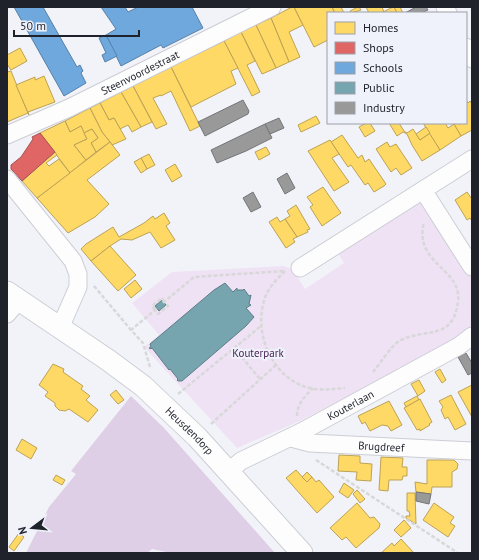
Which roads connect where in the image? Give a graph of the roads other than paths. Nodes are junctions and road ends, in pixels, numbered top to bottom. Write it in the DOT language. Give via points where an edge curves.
graph roads {
  1 [pos="272,7"];
  2 [pos="467,49"];
  3 [pos="472,59"];
  4 [pos="7,135"];
  5 [pos="472,159"];
  6 [pos="7,179"];
  7 [pos="423,190"];
  8 [pos="472,267"];
  9 [pos="292,269"];
  10 [pos="11,303"];
  11 [pos="60,328"];
  12 [pos="472,336"];
  13 [pos="296,435"];
  14 [pos="472,451"];
  15 [pos="228,472"];
  16 [pos="302,553"];
  1 -- 4 [label="street, Steenvoordestraat" via="69,108"];
  2 -- 3 [label="street"];
  5 -- 7 [label="street"];
  6 -- 11 [label="street" via="76,268 78,287"];
  7 -- 8 [label="street"];
  7 -- 9 [label="street"];
  10 -- 11 [label="main road, Heusdendorp"];
  11 -- 15 [label="main road, Heusdendorp" via="143,386 197,437"];
  12 -- 13 [label="street, Kouterlaan" via="459,346"];
  13 -- 14 [label="street, Brugdreef" via="310,443"];
  13 -- 15 [label="street, Kouterlaan" via="241,461"];
  15 -- 16 [label="main road, Heusdendorp"];
}
